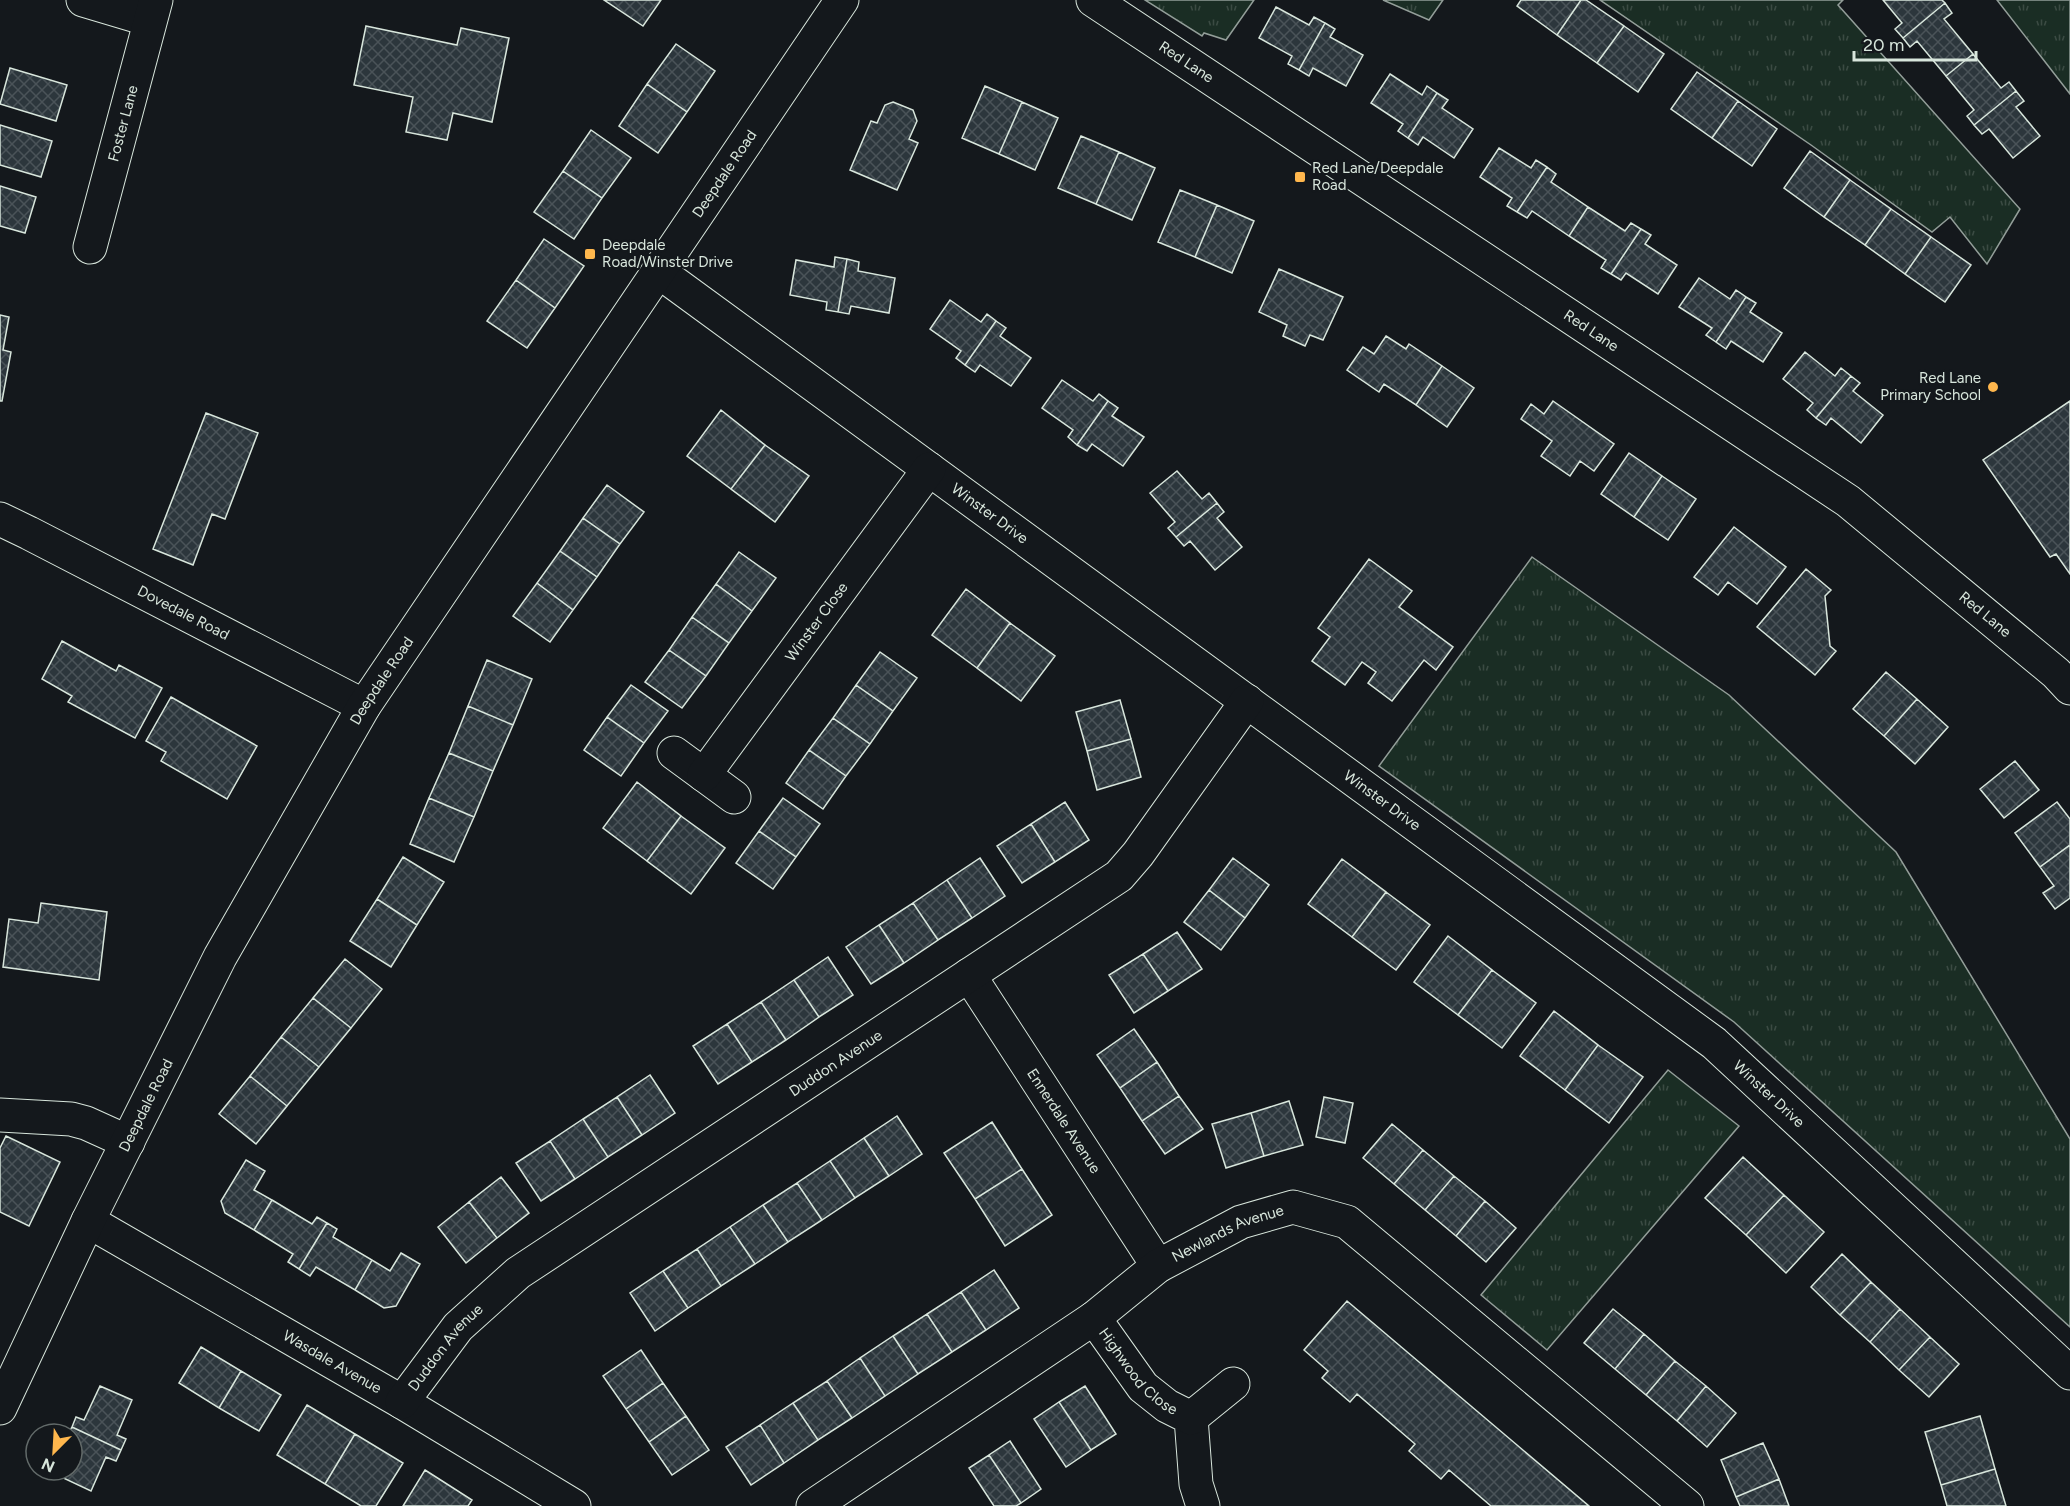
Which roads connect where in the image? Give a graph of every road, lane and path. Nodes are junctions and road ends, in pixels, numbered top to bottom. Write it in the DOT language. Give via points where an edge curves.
graph roads {
  1 [pos="83,0"];
  2 [pos="842,0"];
  3 [pos="1093,0"];
  4 [pos="153,10"];
  5 [pos="90,247"];
  6 [pos="658,271"];
  7 [pos="929,469"];
  8 [pos="0,519"];
  9 [pos="2070,688"];
  10 [pos="1246,701"];
  11 [pos="364,706"];
  12 [pos="674,753"];
  13 [pos="704,775"];
  14 [pos="734,797"];
  15 [pos="969,975"];
  16 [pos="0,1115"];
  17 [pos="128,1142"];
  18 [pos="88,1221"];
  19 [pos="1158,1266"];
  20 [pos="1094,1318"];
  21 [pos="2070,1373"];
  22 [pos="1233,1384"];
  23 [pos="402,1402"];
  24 [pos="0,1408"];
  25 [pos="1191,1418"];
  26 [pos="574,1506"];
  27 [pos="813,1506"];
  28 [pos="1203,1506"];
  29 [pos="1687,1506"];
  1 -- 4 [label="street"];
  2 -- 6 [label="street, Deepdale Road"];
  3 -- 9 [label="street, Red Lane" via="1848,501"];
  4 -- 5 [label="street, Foster Lane"];
  6 -- 7 [label="street, Winster Drive"];
  6 -- 11 [label="street, Deepdale Road"];
  7 -- 10 [label="street, Winster Drive"];
  7 -- 13 [label="street, Winster Close"];
  8 -- 11 [label="street, Dovedale Road"];
  10 -- 15 [label="street, Duddon Avenue" via="1119,876"];
  10 -- 21 [label="street, Winster Drive" via="1714,1043"];
  11 -- 17 [label="street, Deepdale Road" via="220,957"];
  12 -- 13 [label="street"];
  13 -- 14 [label="street"];
  15 -- 19 [label="street, Ennerdale Avenue"];
  15 -- 23 [label="street, Duddon Avenue" via="518,1273 458,1327"];
  16 -- 17 [label="street" via="71,1119"];
  17 -- 18 [label="street, Deepdale Road"];
  18 -- 23 [label="street, Wasdale Avenue"];
  18 -- 24 [label="street, Deepdale Road"];
  19 -- 20 [label="street, Newlands Avenue"];
  19 -- 29 [label="street, Newlands Avenue" via="1241,1222 1293,1207 1347,1221"];
  20 -- 25 [label="street, Highwood Close" via="1143,1388"];
  20 -- 27 [label="street, Newlands Avenue"];
  22 -- 25 [label="street, Highwood Close"];
  23 -- 26 [label="street, Wasdale Avenue"];
  25 -- 28 [label="street, Highwood Close" via="1196,1484"];
}
